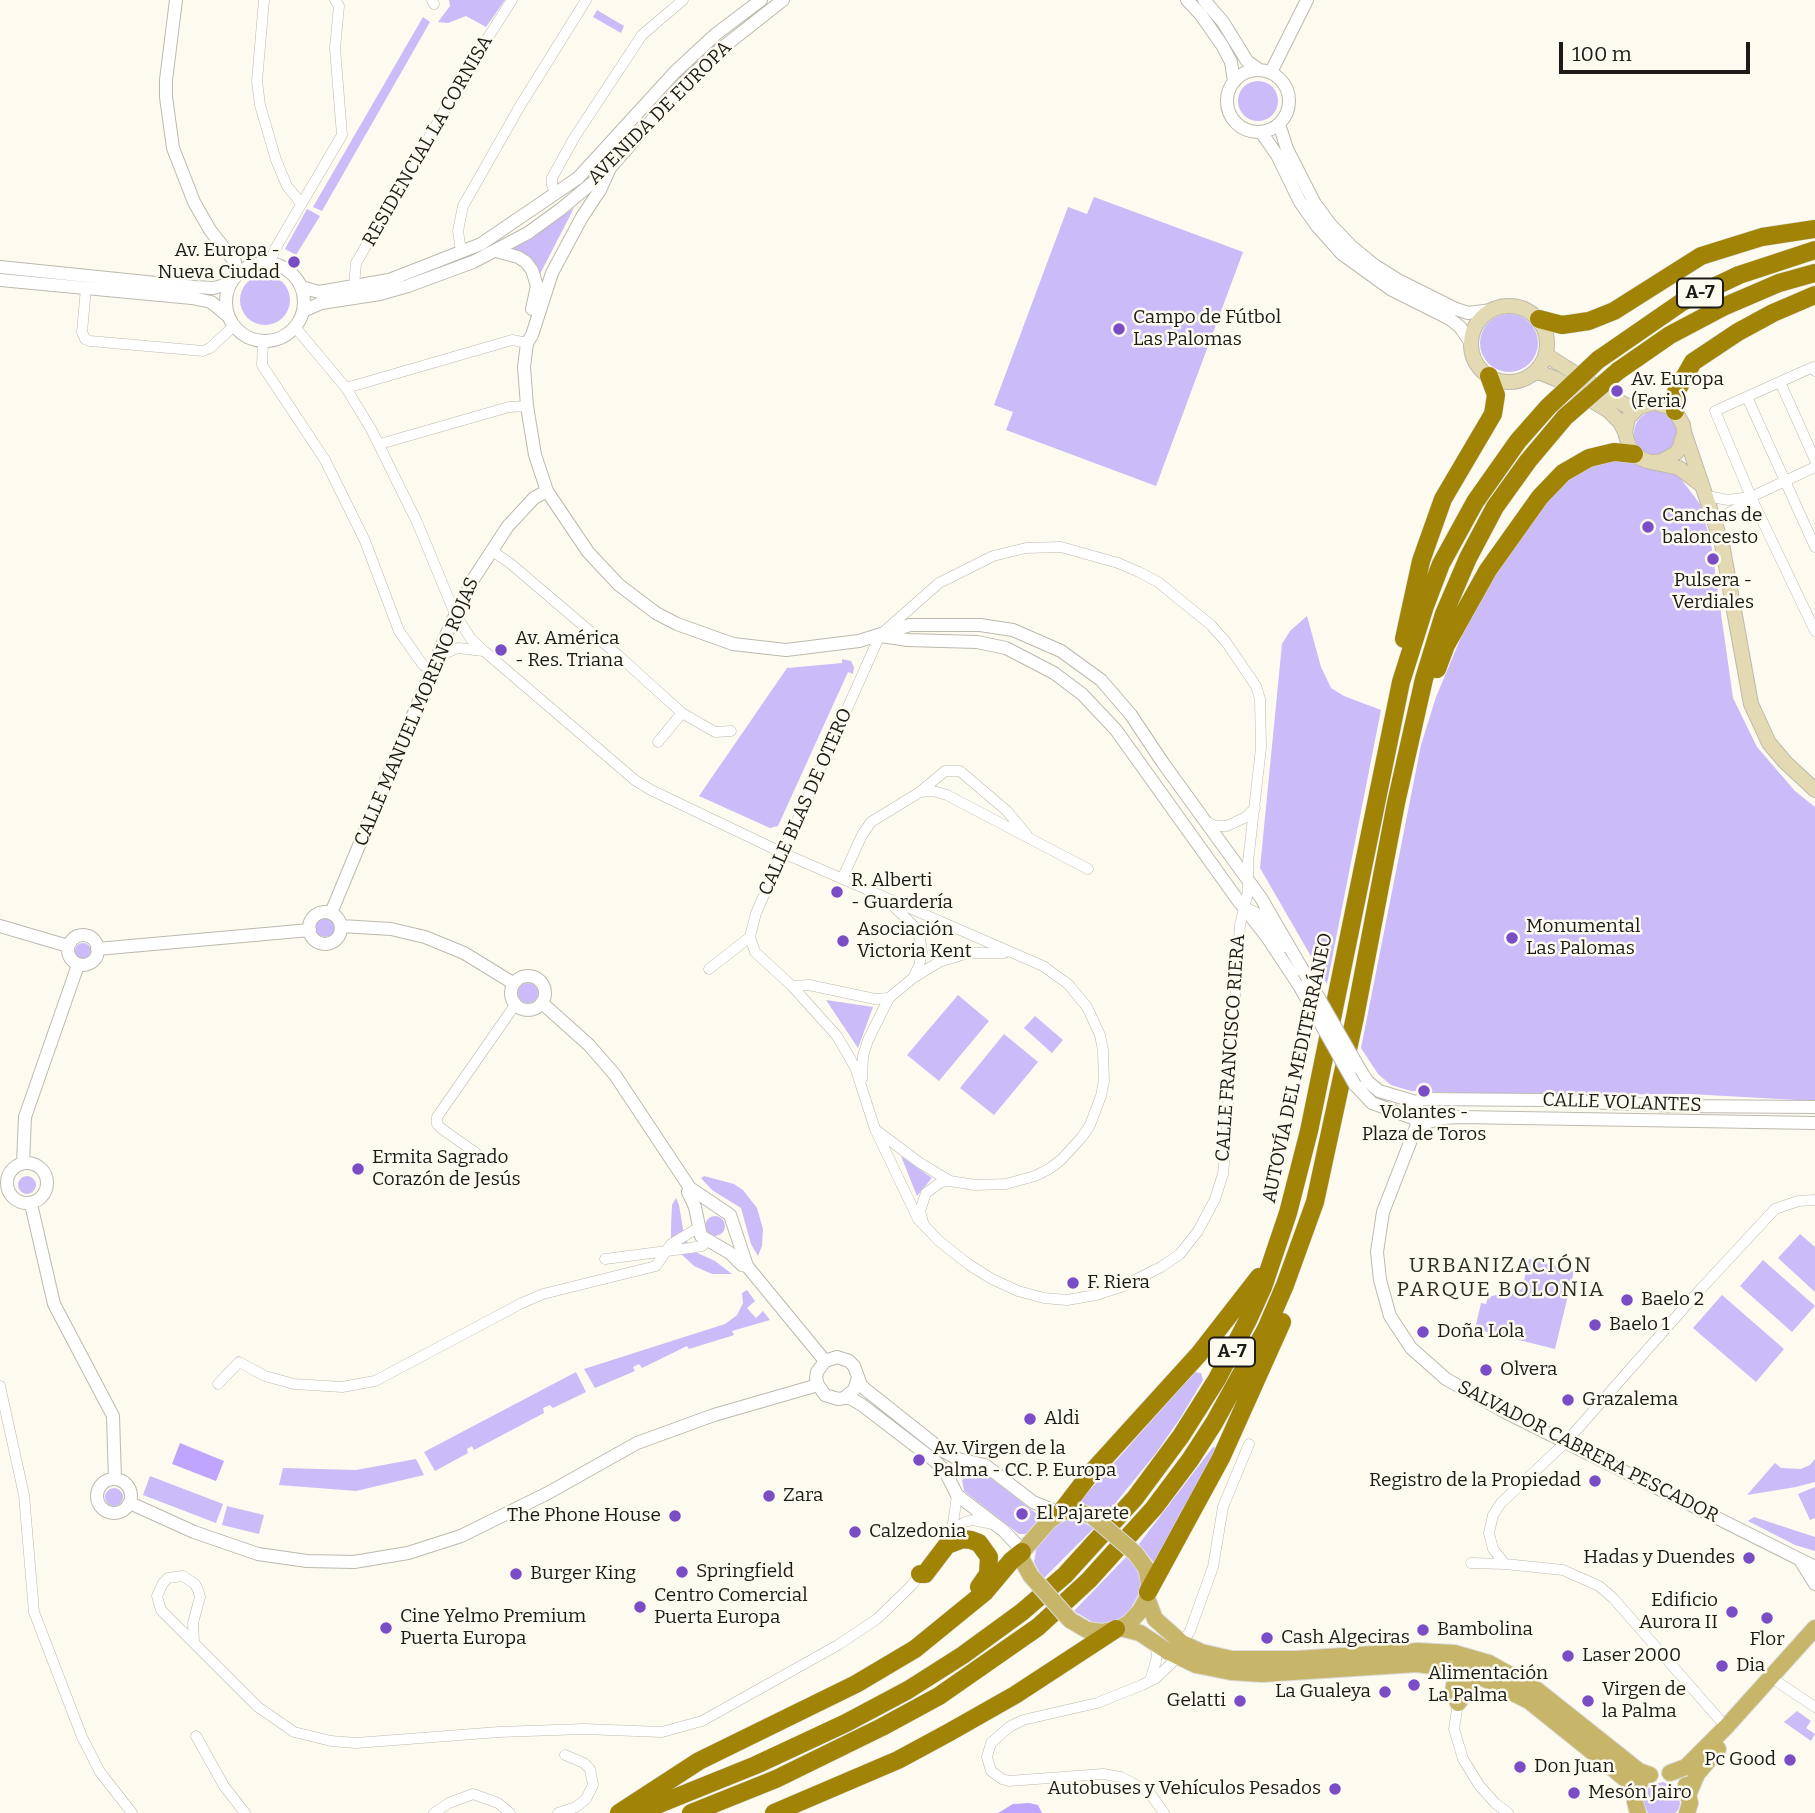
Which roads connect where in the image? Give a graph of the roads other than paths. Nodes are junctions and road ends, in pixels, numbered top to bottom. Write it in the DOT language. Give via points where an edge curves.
graph roads {
  1 [pos="176,0"];
  2 [pos="264,0"];
  3 [pos="335,0"];
  4 [pos="512,0"];
  5 [pos="586,0"];
  6 [pos="683,0"];
  7 [pos="761,0"];
  8 [pos="783,0"];
  9 [pos="1187,0"];
  10 [pos="1204,0"];
  11 [pos="1307,0"];
  12 [pos="1258,69"];
  13 [pos="1271,72"];
  14 [pos="1234,81"];
  15 [pos="1279,124"];
  16 [pos="1261,132"];
  17 [pos="610,168"];
  18 [pos="556,194"];
  19 [pos="301,203"];
  20 [pos="1815,229"];
  21 [pos="1815,250"];
  22 [pos="461,251"];
  23 [pos="496,251"];
  24 [pos="270,263"];
  25 [pos="0,267"];
  26 [pos="237,272"];
  27 [pos="1815,274"];
  28 [pos="0,280"];
  29 [pos="354,286"];
  30 [pos="301,287"];
  31 [pos="86,288"];
  32 [pos="1815,295"];
  33 [pos="1492,310"];
  34 [pos="303,311"];
  35 [pos="1539,319"];
  36 [pos="231,321"];
  37 [pos="295,327"];
  38 [pos="263,341"];
  39 [pos="527,343"];
  40 [pos="1471,348"];
  41 [pos="1546,355"];
  42 [pos="1815,371"];
  43 [pos="1535,373"];
  44 [pos="1489,376"];
  45 [pos="1780,382"];
  46 [pos="346,388"];
  47 [pos="1747,397"];
  48 [pos="527,405"];
  49 [pos="1639,407"];
  50 [pos="1675,411"];
  51 [pos="1625,432"];
  52 [pos="1684,432"];
  53 [pos="380,444"];
  54 [pos="1633,453"];
  55 [pos="1815,460"];
  56 [pos="1654,462"];
  57 [pos="1815,467"];
  58 [pos="1785,481"];
  59 [pos="1703,490"];
  60 [pos="547,491"];
  61 [pos="1751,497"];
  62 [pos="1715,520"];
  63 [pos="1815,547"];
  64 [pos="491,550"];
  65 [pos="455,614"];
  66 [pos="1815,631"];
  67 [pos="880,635"];
  68 [pos="484,651"];
  69 [pos="435,665"];
  70 [pos="1401,682"];
  71 [pos="682,713"];
  72 [pos="1414,724"];
  73 [pos="731,731"];
  74 [pos="659,742"];
  75 [pos="1815,790"];
  76 [pos="920,792"];
  77 [pos="1255,808"];
  78 [pos="1205,821"];
  79 [pos="1029,838"];
  80 [pos="783,853"];
  81 [pos="1088,869"];
  82 [pos="842,879"];
  83 [pos="1248,882"];
  84 [pos="885,898"];
  85 [pos="1261,898"];
  86 [pos="1244,907"];
  87 [pos="331,913"];
  88 [pos="0,926"];
  89 [pos="341,926"];
  90 [pos="310,930"];
  91 [pos="750,937"];
  92 [pos="68,946"];
  93 [pos="97,949"];
  94 [pos="1290,949"];
  95 [pos="1029,959"];
  96 [pos="78,965"];
  97 [pos="709,969"];
  98 [pos="913,978"];
  99 [pos="513,983"];
  100 [pos="792,986"];
  101 [pos="889,998"];
  102 [pos="542,1003"];
  103 [pos="515,1005"];
  104 [pos="862,1090"];
  105 [pos="1423,1101"];
  106 [pos="1697,1106"];
  107 [pos="1815,1107"];
  108 [pos="1422,1120"];
  109 [pos="1697,1120"];
  110 [pos="1815,1123"];
  111 [pos="875,1129"];
  112 [pos="476,1153"];
  113 [pos="23,1163"];
  114 [pos="950,1181"];
  115 [pos="690,1188"];
  116 [pos="1815,1200"];
  117 [pos="31,1204"];
  118 [pos="721,1209"];
  119 [pos="733,1226"];
  120 [pos="698,1227"];
  121 [pos="927,1229"];
  122 [pos="709,1242"];
  123 [pos="1298,1250"];
  124 [pos="665,1251"];
  125 [pos="1275,1254"];
  126 [pos="605,1259"];
  127 [pos="747,1266"];
  128 [pos="825,1362"];
  129 [pos="858,1378"];
  130 [pos="218,1384"];
  131 [pos="818,1385"];
  132 [pos="0,1386"];
  133 [pos="844,1398"];
  134 [pos="1566,1442"];
  135 [pos="1249,1444"];
  136 [pos="972,1462"];
  137 [pos="116,1479"];
  138 [pos="955,1489"];
  139 [pos="130,1503"];
  140 [pos="1060,1513"];
  141 [pos="994,1524"];
  142 [pos="952,1531"];
  143 [pos="1022,1551"];
  144 [pos="1800,1560"];
  145 [pos="1471,1563"];
  146 [pos="1505,1564"];
  147 [pos="1815,1564"];
  148 [pos="920,1574"];
  149 [pos="1815,1584"];
  150 [pos="1148,1595"];
  151 [pos="1118,1629"];
  152 [pos="1814,1632"];
  153 [pos="936,1633"];
  154 [pos="1152,1640"];
  155 [pos="194,1642"];
  156 [pos="1180,1650"];
  157 [pos="1429,1658"];
  158 [pos="1464,1673"];
  159 [pos="1501,1677"];
  160 [pos="1150,1681"];
  161 [pos="1779,1683"];
  162 [pos="1458,1698"];
  163 [pos="1815,1707"];
  164 [pos="1726,1727"];
  165 [pos="196,1736"];
  166 [pos="565,1755"];
  167 [pos="1670,1773"];
  168 [pos="1650,1775"];
  169 [pos="1635,1792"];
  170 [pos="1689,1793"];
  171 [pos="132,1813"];
  172 [pos="245,1813"];
  173 [pos="434,1813"];
  174 [pos="510,1813"];
  175 [pos="558,1813"];
  176 [pos="620,1813"];
  177 [pos="637,1813"];
  178 [pos="691,1813"];
  179 [pos="774,1813"];
  180 [pos="1164,1813"];
  181 [pos="1508,1813"];
  182 [pos="1638,1813"];
  183 [pos="1687,1813"];
  1 -- 26 [label="street" via="166,80 173,148 194,202"];
  2 -- 19 [label="street" via="257,81 260,105 276,160 287,186"];
  3 -- 19 [label="street" via="342,135"];
  4 -- 29 [label="street, RESIDENCIAL LA CORNISA" via="356,263"];
  5 -- 22 [label="street" via="463,206 458,230"];
  6 -- 18 [label="street" via="642,35 626,58 552,178"];
  7 -- 18 [label="street, AVENIDA DE EUROPA" via="716,34 578,178"];
  8 -- 17 [label="street, AVENIDA DE EUROPA" via="685,82"];
  9 -- 14 [label="street" via="1222,45"];
  10 -- 12 [label="street" via="1247,61"];
  11 -- 13 [label="street"];
  12 -- 13 [label="street"];
  12 -- 14 [label="street" via="1240,74"];
  13 -- 15 [label="street" via="1289,95 1288,111"];
  14 -- 16 [label="street" via="1226,102 1229,113 1243,128"];
  15 -- 16 [label="street"];
  15 -- 33 [label="street" via="1314,202 1352,247 1374,265 1456,309 1468,313"];
  16 -- 40 [label="street" via="1300,202 1342,254 1392,290 1450,319"];
  17 -- 23 [label="street, AVENIDA DE EUROPA" via="561,209"];
  17 -- 39 [label="street, CALLE FRANCISCO RIERA" via="552,272"];
  18 -- 22 [label="street, AVENIDA DE EUROPA" via="481,244"];
  19 -- 24 [label="street"];
  20 -- 35 [label="highway" via="1762,237 1701,256 1614,311 1589,321 1562,325"];
  21 -- 70 [label="highway, AUTOVÍA DEL MEDITERRÁNEO / A-7, bridge" via="1749,271 1651,321 1598,360 1548,407 1475,502 1441,564"];
  22 -- 29 [label="street, AVENIDA DE EUROPA" via="388,280"];
  23 -- 34 [label="street, AVENIDA DE EUROPA" via="408,286 321,303"];
  23 -- 39 [label="street" via="518,257 532,270 537,286 525,332"];
  24 -- 26 [label="street"];
  24 -- 30 [label="street" via="292,273"];
  25 -- 26 [label="street" via="214,288"];
  26 -- 36 [label="street" via="225,300"];
  27 -- 72 [label="highway, A-7, bridge" via="1723,307 1670,335 1618,371 1565,417 1496,507 1468,558 1434,644"];
  28 -- 31 [label="street"];
  29 -- 30 [label="street, AVENIDA DE EUROPA" via="319,292"];
  30 -- 34 [label="street"];
  31 -- 36 [label="street" via="211,302"];
  31 -- 36 [label="street" via="82,332 90,341 203,351"];
  32 -- 50 [label="highway" via="1738,332 1693,362 1676,392"];
  33 -- 35 [label="main road" via="1517,306"];
  33 -- 40 [label="main road" via="1475,326"];
  34 -- 37 [label="street"];
  35 -- 41 [label="main road" via="1548,342"];
  36 -- 38 [label="street" via="244,335"];
  37 -- 38 [label="street" via="282,337"];
  37 -- 46 [label="street"];
  38 -- 69 [label="street" via="261,357 266,372 325,460 365,541 399,631 423,665"];
  39 -- 46 [label="street" via="512,340"];
  39 -- 48 [label="street, CALLE FRANCISCO RIERA"];
  40 -- 44 [label="main road" via="1480,369"];
  41 -- 43 [label="main road"];
  41 -- 49 [label="main road" via="1625,405"];
  42 -- 45 [label="street" via="1813,366"];
  43 -- 44 [label="main road" via="1513,382"];
  43 -- 51 [label="main road" via="1556,379 1609,411"];
  44 -- 70 [label="highway" via="1496,395 1493,414 1443,499 1432,527 1401,653"];
  45 -- 47 [label="street"];
  45 -- 55 [label="street"];
  46 -- 53 [label="street"];
  47 -- 58 [label="street"];
  47 -- 61 [label="street" via="1715,411"];
  48 -- 53 [label="street"];
  48 -- 60 [label="street, CALLE FRANCISCO RIERA" via="535,455"];
  49 -- 50 [label="main road" via="1654,403"];
  49 -- 51 [label="main road"];
  50 -- 52 [label="main road"];
  51 -- 54 [label="main road"];
  52 -- 56 [label="main road" via="1676,453"];
  52 -- 59 [label="main road"];
  53 -- 65 [label="street"];
  54 -- 56 [label="main road"];
  54 -- 72 [label="highway" via="1589,458 1563,473 1540,497 1460,618"];
  56 -- 59 [label="main road" via="1679,468"];
  57 -- 58 [label="street"];
  58 -- 61 [label="street"];
  58 -- 63 [label="street"];
  59 -- 61 [label="street" via="1728,499"];
  59 -- 62 [label="main road"];
  60 -- 64 [label="street, CALLE MANUEL MORENO ROJAS" via="524,508"];
  60 -- 67 [label="street, CALLE FRANCISCO RIERA" via="601,567 638,600 677,624 733,644 786,650"];
  61 -- 62 [label="street"];
  61 -- 66 [label="street"];
  62 -- 75 [label="main road" via="1751,704 1769,743"];
  64 -- 65 [label="street, CALLE MANUEL MORENO ROJAS"];
  64 -- 71 [label="street"];
  65 -- 68 [label="street"];
  65 -- 69 [label="street, CALLE MANUEL MORENO ROJAS"];
  67 -- 77 [label="street" via="939,583 993,556 1026,548 1061,547 1139,572 1211,625 1256,686 1261,748"];
  67 -- 78 [label="street, CALLE FRANCISCO RIERA" via="910,625 980,625 1013,630 1061,651 1101,680 1131,715"];
  67 -- 80 [label="street, CALLE BLAS DE OTERO"];
  67 -- 86 [label="street, CALLE FRANCISCO RIERA" via="1006,648 1054,673 1116,730"];
  68 -- 69 [label="street" via="458,648"];
  68 -- 80 [label="street" via="636,781"];
  69 -- 87 [label="street, CALLE MANUEL MORENO ROJAS"];
  70 -- 125 [label="highway, AUTOVÍA DEL MEDITERRÁNEO / A-7" via="1299,1177"];
  71 -- 73 [label="street" via="708,729"];
  71 -- 74 [label="street"];
  72 -- 123 [label="highway, A-7" via="1318,1189"];
  76 -- 79 [label="street" via="947,795"];
  76 -- 79 [label="street" via="945,771 960,771 1007,810"];
  76 -- 82 [label="street" via="865,828"];
  77 -- 78 [label="street" via="1227,826"];
  77 -- 83 [label="street"];
  78 -- 83 [label="street, CALLE FRANCISCO RIERA"];
  79 -- 81 [label="street"];
  80 -- 82 [label="street"];
  80 -- 91 [label="street, CALLE BLAS DE OTERO"];
  82 -- 84 [label="street"];
  83 -- 85 [label="street, CALLE FRANCISCO RIERA"];
  83 -- 86 [label="street"];
  84 -- 95 [label="street"];
  84 -- 98 [label="street" via="914,926 920,939 922,952"];
  85 -- 86 [label="street, CALLE FRANCISCO RIERA"];
  85 -- 94 [label="street, CALLE FRANCISCO RIERA"];
  86 -- 94 [label="street, CALLE FRANCISCO RIERA" via="1264,916 1282,946"];
  86 -- 108 [label="street, CALLE FRANCISCO RIERA, bridge" via="1300,987 1355,1085 1372,1103"];
  86 -- 121 [label="street, CALLE FRANCISCO RIERA" via="1223,1174 1209,1214 1180,1254 1121,1287 1067,1300 1044,1298 992,1279"];
  87 -- 89 [label="street"];
  87 -- 90 [label="street" via="317,914"];
  88 -- 92 [label="street"];
  89 -- 90 [label="street" via="338,938 327,943 316,940"];
  89 -- 99 [label="street" via="412,933 464,953"];
  90 -- 93 [label="street"];
  91 -- 97 [label="street"];
  91 -- 100 [label="street, CALLE FRANCISCO RIERA" via="755,951"];
  92 -- 93 [label="street" via="83,935 92,939"];
  92 -- 96 [label="street" via="69,957"];
  93 -- 96 [label="street" via="93,961"];
  94 -- 105 [label="street, CALLE FRANCISCO RIERA, bridge" via="1367,1081 1379,1091"];
  95 -- 98 [label="street" via="999,952 968,953 939,962"];
  95 -- 114 [label="street" via="1068,984 1094,1021 1104,1066 1097,1111 1072,1149 1035,1176 990,1186"];
  96 -- 113 [label="street" via="25,1117"];
  98 -- 101 [label="street"];
  99 -- 102 [label="street" via="529,975 540,981 545,991"];
  99 -- 103 [label="street" via="510,992"];
  100 -- 101 [label="street"];
  100 -- 104 [label="street, CALLE FRANCISCO RIERA" via="837,1036"];
  101 -- 104 [label="street" via="863,1056"];
  102 -- 103 [label="street" via="529,1011"];
  102 -- 115 [label="street" via="615,1075"];
  103 -- 112 [label="street" via="438,1117 442,1129"];
  104 -- 111 [label="street, CALLE FRANCISCO RIERA"];
  105 -- 106 [label="street, CALLE VOLANTES"];
  105 -- 108 [label="street" via="1412,1108"];
  105 -- 108 [label="street" via="1436,1110"];
  106 -- 107 [label="street, CALLE VOLANTES"];
  106 -- 109 [label="street"];
  108 -- 109 [label="street, CALLE VOLANTES"];
  108 -- 134 [label="street, SALVADOR CABRERA PESCADOR" via="1378,1234 1378,1273 1390,1316 1411,1348 1438,1373"];
  109 -- 110 [label="street, CALLE VOLANTES"];
  111 -- 114 [label="street"];
  111 -- 121 [label="street, CALLE FRANCISCO RIERA"];
  113 -- 117 [label="street" via="11,1170 7,1184 17,1201"];
  113 -- 117 [label="street" via="36,1165 48,1180 42,1198"];
  114 -- 121 [label="street" via="932,1186 926,1193 920,1211"];
  115 -- 118 [label="street"];
  115 -- 120 [label="street"];
  116 -- 134 [label="street" via="1798,1200 1775,1209"];
  117 -- 137 [label="street" via="54,1304 113,1416"];
  118 -- 119 [label="street" via="730,1215"];
  118 -- 120 [label="street" via="705,1211"];
  119 -- 122 [label="street" via="726,1240"];
  119 -- 127 [label="street"];
  120 -- 122 [label="street"];
  120 -- 124 [label="street"];
  122 -- 124 [label="street"];
  122 -- 127 [label="street"];
  123 -- 150 [label="highway" via="1284,1318 1221,1458"];
  123 -- 178 [label="highway, A-7" via="1266,1329 1190,1460 1122,1544 1038,1627 939,1696 882,1727 776,1779"];
  124 -- 126 [label="street"];
  124 -- 130 [label="street" via="656,1266 522,1303 375,1381 342,1387 293,1384 239,1362"];
  125 -- 140 [label="highway" via="1234,1312"];
  125 -- 177 [label="highway, AUTOVÍA DEL MEDITERRÁNEO / A-7" via="1233,1349 1181,1436 1119,1517 1056,1583 963,1655 908,1690 756,1765"];
  127 -- 128 [label="street"];
  128 -- 129 [label="street" via="837,1357 849,1361"];
  128 -- 131 [label="street" via="817,1372"];
  129 -- 133 [label="street" via="854,1390"];
  129 -- 136 [label="street" via="865,1390 943,1451"];
  131 -- 133 [label="street" via="825,1395"];
  131 -- 139 [label="street" via="637,1443 461,1536 408,1553 354,1562 258,1553 194,1532"];
  132 -- 171 [label="street" via="24,1495 34,1612 82,1737 100,1772"];
  133 -- 138 [label="street" via="862,1405 935,1461"];
  134 -- 144 [label="street, SALVADOR CABRERA PESCADOR"];
  134 -- 146 [label="street" via="1493,1515 1489,1537"];
  135 -- 156 [label="street" via="1223,1507 1213,1567"];
  136 -- 138 [label="street" via="956,1471"];
  136 -- 140 [label="street" via="985,1465 1033,1503"];
  137 -- 139 [label="street" via="129,1487"];
  137 -- 139 [label="street" via="101,1486 98,1502 111,1513"];
  138 -- 141 [label="street"];
  138 -- 142 [label="street"];
  140 -- 143 [label="main road"];
  140 -- 150 [label="main road, bridge" via="1078,1511 1092,1516 1135,1553 1149,1574"];
  141 -- 142 [label="street" via="973,1520"];
  141 -- 143 [label="street"];
  142 -- 148 [label="street"];
  143 -- 151 [label="main road, bridge" via="1031,1576 1070,1620 1087,1630"];
  143 -- 153 [label="highway" via="985,1592"];
  144 -- 147 [label="street, SALVADOR CABRERA PESCADOR"];
  144 -- 149 [label="street"];
  145 -- 146 [label="street"];
  146 -- 164 [label="street" via="1563,1570 1599,1586"];
  148 -- 153 [label="highway" via="925,1574 947,1545 962,1539 979,1544 989,1557 984,1581"];
  148 -- 155 [label="street" via="877,1619 838,1645 702,1721 662,1731 584,1729 331,1741 294,1732 275,1720"];
  150 -- 151 [label="main road" via="1140,1611"];
  150 -- 156 [label="main road" via="1155,1619"];
  151 -- 154 [label="main road"];
  151 -- 179 [label="highway" via="1015,1696 898,1760"];
  152 -- 161 [label="main road"];
  152 -- 164 [label="main road"];
  153 -- 176 [label="highway" via="856,1684 699,1761"];
  154 -- 156 [label="main road"];
  154 -- 160 [label="street" via="1157,1653"];
  155 -- 155 [label="street" via="198,1590 183,1576 169,1578 159,1589 158,1603"];
  156 -- 157 [label="main road" via="1214,1670 1246,1674 1417,1664"];
  156 -- 160 [label="street"];
  157 -- 158 [label="main road"];
  157 -- 159 [label="main road" via="1468,1656"];
  157 -- 162 [label="main road"];
  158 -- 159 [label="main road"];
  158 -- 162 [label="main road" via="1458,1677"];
  159 -- 162 [label="main road"];
  159 -- 168 [label="main road" via="1537,1690"];
  159 -- 169 [label="main road"];
  160 -- 180 [label="street" via="1097,1703 1023,1720 991,1743 987,1757 991,1771 1009,1781 1103,1774 1121,1777 1149,1792"];
  161 -- 163 [label="street"];
  161 -- 170 [label="main road" via="1705,1763"];
  162 -- 181 [label="street" via="1454,1729 1463,1759 1479,1785"];
  164 -- 167 [label="main road" via="1686,1767"];
  165 -- 172 [label="street"];
  166 -- 175 [label="street" via="590,1769 593,1785 576,1807"];
  167 -- 168 [label="main road"];
  167 -- 170 [label="main road"];
  168 -- 169 [label="main road"];
  169 -- 182 [label="main road"];
  170 -- 183 [label="main road"];
  173 -- 174 [label="street" via="473,1794"];
}
